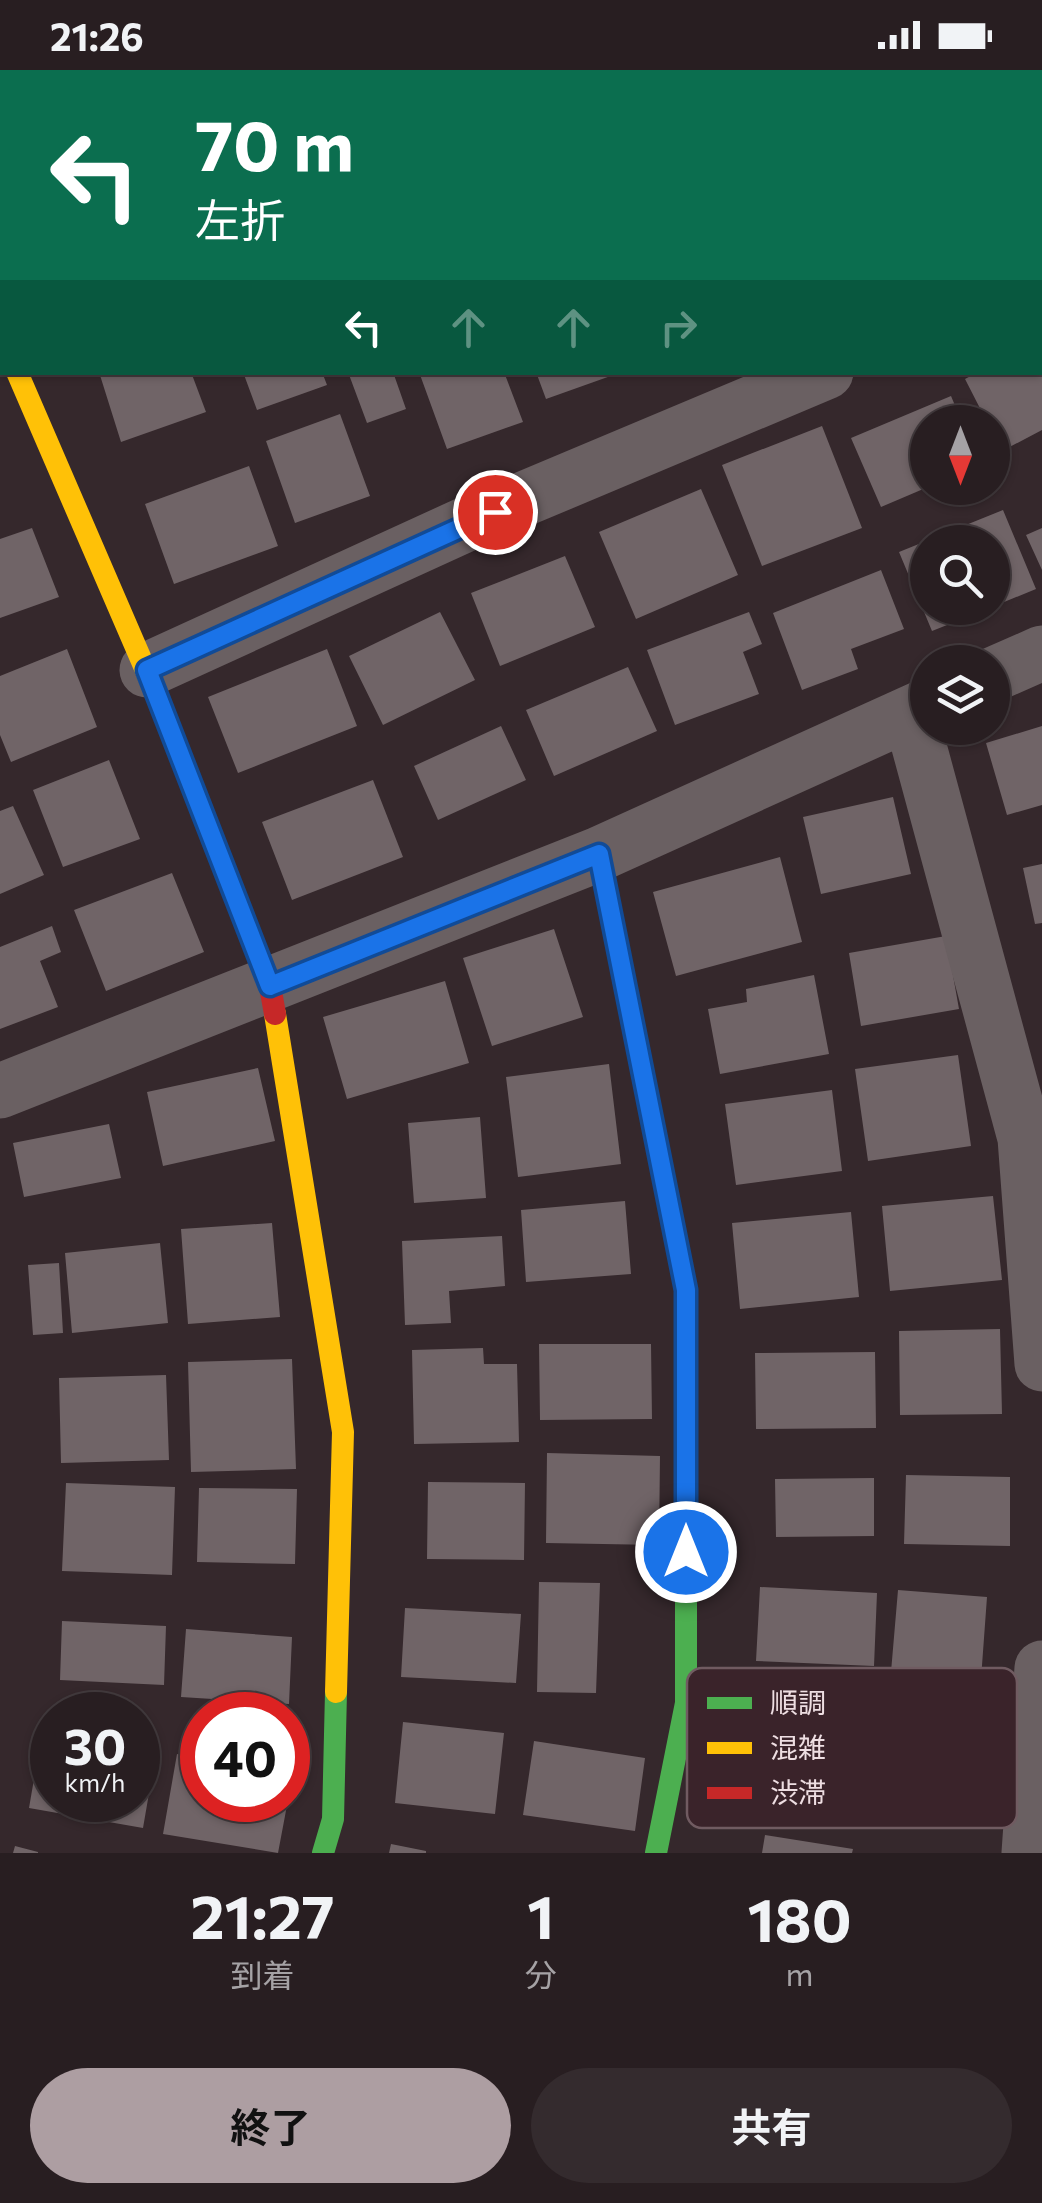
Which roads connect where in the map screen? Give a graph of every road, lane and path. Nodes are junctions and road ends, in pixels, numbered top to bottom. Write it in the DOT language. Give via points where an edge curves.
graph roads {
  1 [pos="18,375"];
  2 [pos="819,375"];
  3 [pos="1042,653"];
  4 [pos="1010,667"];
  5 [pos="147,670"];
  6 [pos="910,713"];
  7 [pos="928,745"];
  8 [pos="599,854"];
  9 [pos="270,986"];
  10 [pos="0,1091"];
  11 [pos="1042,1364"];
  12 [pos="1042,1668"];
  13 [pos="323,1853"];
  14 [pos="656,1853"];
  15 [pos="1029,1853"];
  1 -- 5 [label="street"];
  2 -- 5 [label="street"];
  3 -- 4 [label="street"];
  5 -- 9 [label="street"];
  6 -- 8 [label="street"];
  7 -- 11 [label="street" via="1025,1138"];
  8 -- 9 [label="street"];
  8 -- 14 [label="street" via="686,1290 686,1702"];
  9 -- 10 [label="street"];
  9 -- 13 [label="street" via="343,1432 333,1819"];
  12 -- 15 [label="street"];
}
